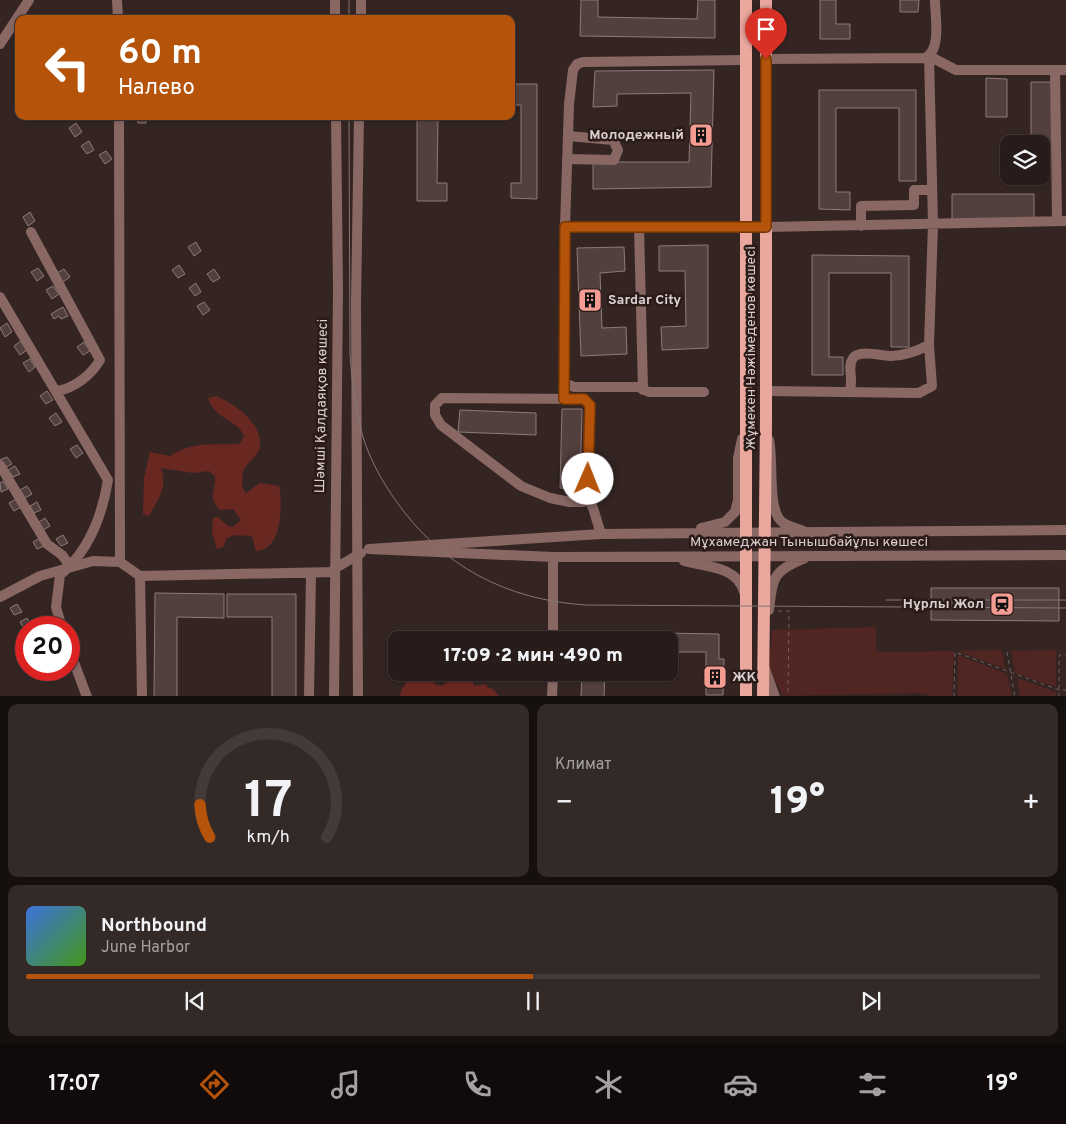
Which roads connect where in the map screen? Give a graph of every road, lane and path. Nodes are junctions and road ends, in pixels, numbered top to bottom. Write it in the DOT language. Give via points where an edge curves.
graph roads {
  1 [pos="29,0"];
  2 [pos="117,0"];
  3 [pos="335,0"];
  4 [pos="361,0"];
  5 [pos="746,0"];
  6 [pos="766,0"];
  7 [pos="935,0"];
  8 [pos="19,15"];
  9 [pos="118,15"];
  10 [pos="335,15"];
  11 [pos="361,15"];
  12 [pos="15,21"];
  13 [pos="0,44"];
  14 [pos="929,56"];
  15 [pos="766,59"];
  16 [pos="745,60"];
  17 [pos="1061,70"];
  18 [pos="119,120"];
  19 [pos="336,120"];
  20 [pos="359,120"];
  21 [pos="568,136"];
  22 [pos="567,159"];
  23 [pos="932,190"];
  24 [pos="1062,221"];
  25 [pos="933,224"];
  26 [pos="861,226"];
  27 [pos="565,227"];
  28 [pos="639,227"];
  29 [pos="746,227"];
  30 [pos="766,227"];
  31 [pos="31,232"];
  32 [pos="0,297"];
  33 [pos="929,345"];
  34 [pos="565,383"];
  35 [pos="642,390"];
  36 [pos="57,391"];
  37 [pos="766,391"];
  38 [pos="704,392"];
  39 [pos="849,392"];
  40 [pos="564,399"];
  41 [pos="766,422"];
  42 [pos="746,423"];
  43 [pos="0,465"];
  44 [pos="588,498"];
  45 [pos="1066,530"];
  46 [pos="689,532"];
  47 [pos="746,532"];
  48 [pos="765,532"];
  49 [pos="601,534"];
  50 [pos="811,534"];
  51 [pos="369,550"];
  52 [pos="356,555"];
  53 [pos="812,555"];
  54 [pos="1066,555"];
  55 [pos="553,557"];
  56 [pos="668,557"];
  57 [pos="746,557"];
  58 [pos="764,557"];
  59 [pos="120,562"];
  60 [pos="70,566"];
  61 [pos="334,570"];
  62 [pos="311,572"];
  63 [pos="140,576"];
  64 [pos="0,597"];
  65 [pos="746,598"];
  66 [pos="58,616"];
  67 [pos="766,617"];
  68 [pos="553,631"];
  69 [pos="1006,652"];
  70 [pos="1066,655"];
  71 [pos="762,663"];
  72 [pos="1011,673"];
  73 [pos="80,678"];
  74 [pos="552,681"];
  75 [pos="1059,690"];
  76 [pos="1066,690"];
  77 [pos="87,696"];
  78 [pos="142,696"];
  79 [pos="309,696"];
  80 [pos="334,696"];
  81 [pos="358,696"];
  82 [pos="552,696"];
  83 [pos="746,696"];
  84 [pos="763,696"];
  85 [pos="776,696"];
  86 [pos="788,696"];
  87 [pos="954,696"];
  88 [pos="1015,696"];
  89 [pos="1059,696"];
  1 -- 8 [label="street"];
  2 -- 9 [label="street"];
  3 -- 10 [label="street"];
  4 -- 11 [label="street"];
  5 -- 16 [label="main road, Жұмекен Нәжімеденов көшесі"];
  6 -- 15 [label="main road, Жұмекен Нәжімеденов көшесі"];
  7 -- 14 [label="street" via="935,44"];
  12 -- 13 [label="street"];
  14 -- 15 [label="street"];
  14 -- 17 [label="street" via="956,70"];
  14 -- 23 [label="street"];
  15 -- 30 [label="main road, Жұмекен Нәжімеденов көшесі"];
  16 -- 21 [label="street" via="577,64 573,70"];
  16 -- 29 [label="main road, Жұмекен Нәжімеденов көшесі"];
  17 -- 24 [label="street"];
  18 -- 59 [label="street"];
  19 -- 61 [label="street, Шәмші Қалдаяқов көшесі" via="338,290"];
  20 -- 52 [label="street"];
  21 -- 22 [label="street"];
  21 -- 22 [label="street" via="606,138 613,140 618,150 614,160"];
  22 -- 27 [label="street"];
  23 -- 25 [label="street"];
  23 -- 26 [label="street" via="914,190 914,204 862,206"];
  24 -- 25 [label="street"];
  25 -- 26 [label="street"];
  25 -- 33 [label="street"];
  26 -- 30 [label="street"];
  27 -- 28 [label="street"];
  27 -- 34 [label="street"];
  28 -- 29 [label="street"];
  28 -- 35 [label="street"];
  29 -- 30 [label="main road"];
  29 -- 42 [label="main road, Жұмекен Нәжімеденов көшесі"];
  30 -- 37 [label="main road, Жұмекен Нәжімеденов көшесі"];
  31 -- 36 [label="street" via="100,360 92,372 68,389"];
  32 -- 36 [label="street"];
  33 -- 39 [label="street" via="906,354 860,354 854,357 850,367 853,382"];
  33 -- 39 [label="street" via="932,386 927,390 919,393"];
  34 -- 35 [label="street" via="574,387"];
  34 -- 40 [label="street"];
  35 -- 38 [label="street"];
  36 -- 60 [label="street" via="108,480 104,507 89,542"];
  37 -- 39 [label="street"];
  37 -- 41 [label="main road, Жұмекен Нәжімеденов көшесі"];
  40 -- 44 [label="street" via="584,399 590,405"];
  40 -- 44 [label="street" via="442,398 435,404 435,415 441,424 521,486 570,502 583,502"];
  41 -- 48 [label="main road, Жұмекен Нәжімеденов көшесі"];
  41 -- 50 [label="street" via="773,456 774,509 782,522"];
  42 -- 46 [label="street" via="738,458 735,512 725,522"];
  42 -- 47 [label="main road, Жұмекен Нәжімеденов көшесі"];
  43 -- 60 [label="street" via="47,544"];
  44 -- 49 [label="street"];
  45 -- 50 [label="street, Мұхамеджан Тынышбайұлы көшесі"];
  46 -- 47 [label="street, Мұхамеджан Тынышбайұлы көшесі"];
  46 -- 49 [label="street, Мұхамеджан Тынышбайұлы көшесі"];
  47 -- 48 [label="street, Мұхамеджан Тынышбайұлы көшесі"];
  47 -- 57 [label="main road, Жұмекен Нәжімеденов көшесі"];
  48 -- 50 [label="street, Мұхамеджан Тынышбайұлы көшесі"];
  48 -- 58 [label="main road, Жұмекен Нәжімеденов көшесі"];
  49 -- 51 [label="street, Мұхамеджан Тынышбайұлы көшесі"];
  51 -- 52 [label="street"];
  51 -- 55 [label="street, Мұхамеджан Тынышбайұлы көшесі"];
  52 -- 61 [label="street"];
  52 -- 81 [label="street"];
  53 -- 54 [label="street, Мұхамеджан Тынышбайұлы көшесі"];
  53 -- 58 [label="street, Мұхамеджан Тынышбайұлы көшесі"];
  53 -- 67 [label="street" via="782,569 773,579"];
  55 -- 56 [label="street, Мұхамеджан Тынышбайұлы көшесі"];
  55 -- 68 [label="street"];
  56 -- 57 [label="street, Мұхамеджан Тынышбайұлы көшесі"];
  56 -- 65 [label="street" via="727,570 741,581"];
  57 -- 58 [label="street, Мұхамеджан Тынышбайұлы көшесі"];
  57 -- 65 [label="main road, Жұмекен Нәжімеденов көшесі"];
  58 -- 67 [label="main road, Жұмекен Нәжімеденов көшесі"];
  59 -- 60 [label="street" via="93,561"];
  59 -- 63 [label="street"];
  60 -- 64 [label="street" via="40,576"];
  60 -- 66 [label="street" via="60,575 56,608"];
  61 -- 62 [label="street"];
  61 -- 80 [label="street, Шәмші Қалдаяқов көшесі"];
  62 -- 63 [label="street"];
  62 -- 79 [label="street"];
  63 -- 78 [label="street"];
  65 -- 83 [label="main road, Жұмекен Нәжімеденов көшесі"];
  67 -- 71 [label="main road, Жұмекен Нәжімеденов көшесі"];
  67 -- 86 [label="path" via="789,611"];
  69 -- 72 [label="path"];
  70 -- 75 [label="path" via="1059,655"];
  71 -- 84 [label="main road, Жұмекен Нәжімеденов көшесі"];
  71 -- 85 [label="street"];
  72 -- 75 [label="path"];
  72 -- 87 [label="path" via="955,652"];
  72 -- 88 [label="path"];
  73 -- 77 [label="street"];
  74 -- 82 [label="street"];
  75 -- 76 [label="path"];
  75 -- 89 [label="path"];
}
